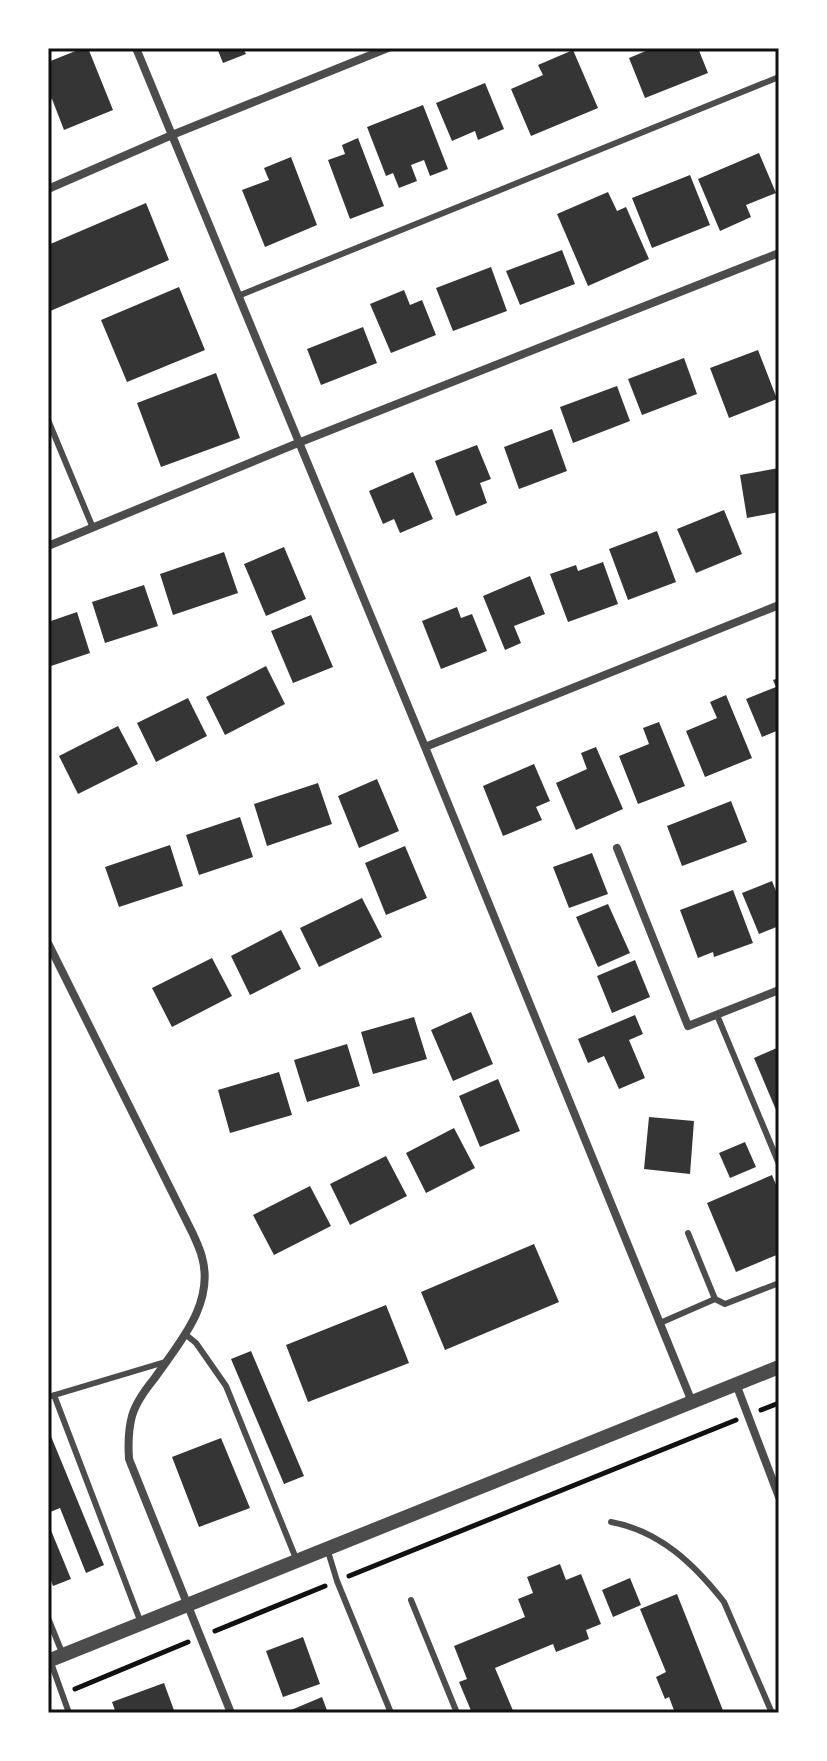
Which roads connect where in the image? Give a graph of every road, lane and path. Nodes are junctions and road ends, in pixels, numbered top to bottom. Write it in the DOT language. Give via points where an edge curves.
graph roads {
  1 [pos="136,48"];
  2 [pos="388,48"];
  3 [pos="779,77"];
  4 [pos="172,135"];
  5 [pos="48,189"];
  6 [pos="779,253"];
  7 [pos="238,296"];
  8 [pos="48,420"];
  9 [pos="298,443"];
  10 [pos="93,528"];
  11 [pos="48,546"];
  12 [pos="779,605"];
  13 [pos="425,747"];
  14 [pos="617,848"];
  15 [pos="48,943"];
  16 [pos="779,990"];
  17 [pos="717,1015"];
  18 [pos="779,1164"];
  19 [pos="688,1233"];
  20 [pos="779,1283"];
  21 [pos="715,1299"];
  22 [pos="660,1323"];
  23 [pos="185,1334"];
  24 [pos="165,1362"];
  25 [pos="779,1367"];
  26 [pos="736,1384"];
  27 [pos="51,1396"];
  28 [pos="692,1402"];
  29 [pos="719,1427"];
  30 [pos="779,1497"];
  31 [pos="611,1522"];
  32 [pos="327,1548"];
  33 [pos="297,1561"];
  34 [pos="337,1581"];
  35 [pos="411,1600"];
  36 [pos="186,1605"];
  37 [pos="48,1618"];
  38 [pos="141,1623"];
  39 [pos="225,1627"];
  40 [pos="176,1647"];
  41 [pos="53,1659"];
  42 [pos="62,1694"];
  43 [pos="69,1713"];
  44 [pos="231,1713"];
  45 [pos="391,1713"];
  46 [pos="457,1713"];
  47 [pos="772,1713"];
  1 -- 4 [label="street"];
  2 -- 4 [label="street"];
  3 -- 7 [label="lane"];
  4 -- 5 [label="street"];
  4 -- 7 [label="street"];
  6 -- 9 [label="street"];
  7 -- 9 [label="street"];
  8 -- 10 [label="lane"];
  9 -- 10 [label="street"];
  9 -- 13 [label="street"];
  10 -- 11 [label="street"];
  12 -- 13 [label="street"];
  13 -- 22 [label="street"];
  14 -- 17 [label="street" via="688,1026"];
  15 -- 23 [label="street" via="203,1258 200,1308"];
  16 -- 17 [label="street"];
  17 -- 18 [label="lane"];
  19 -- 21 [label="lane"];
  20 -- 21 [label="lane" via="725,1304"];
  21 -- 22 [label="lane"];
  22 -- 28 [label="street"];
  23 -- 24 [label="street"];
  23 -- 33 [label="lane" via="226,1386"];
  24 -- 27 [label="lane"];
  24 -- 36 [label="street" via="132,1413 129,1459"];
  25 -- 26 [label="street"];
  26 -- 28 [label="street"];
  26 -- 30 [label="street"];
  27 -- 38 [label="lane"];
  28 -- 32 [label="street"];
  29 -- 34 [label="path"];
  31 -- 47 [label="lane" via="631,1526 672,1548 724,1602"];
  32 -- 33 [label="street"];
  32 -- 34 [label="lane"];
  33 -- 36 [label="street"];
  34 -- 39 [label="path"];
  34 -- 45 [label="lane"];
  35 -- 46 [label="lane"];
  36 -- 38 [label="street"];
  36 -- 44 [label="street"];
  37 -- 41 [label="lane"];
  38 -- 41 [label="street"];
  40 -- 42 [label="path"];
  41 -- 42 [label="lane"];
  42 -- 43 [label="lane"];
}
